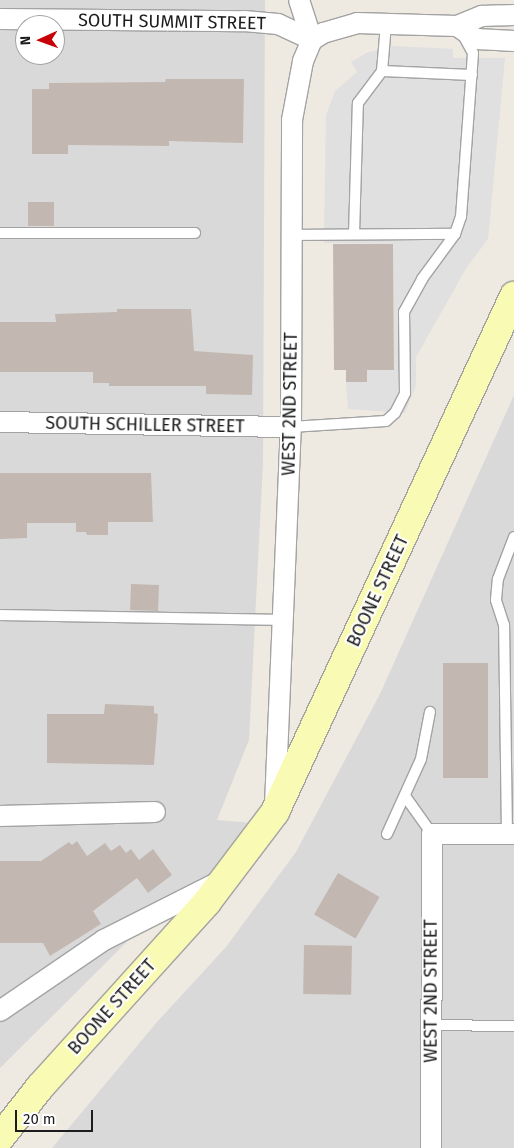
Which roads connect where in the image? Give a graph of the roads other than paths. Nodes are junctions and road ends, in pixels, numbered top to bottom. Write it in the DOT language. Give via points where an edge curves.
graph roads {
  1 [pos="300,0"];
  2 [pos="514,15"];
  3 [pos="0,19"];
  4 [pos="386,24"];
  5 [pos="457,26"];
  6 [pos="312,40"];
  7 [pos="514,41"];
  8 [pos="382,71"];
  9 [pos="472,75"];
  10 [pos="0,233"];
  11 [pos="195,234"];
  12 [pos="354,234"];
  13 [pos="455,234"];
  14 [pos="292,235"];
  15 [pos="514,296"];
  16 [pos="0,422"];
  17 [pos="291,428"];
  18 [pos="514,538"];
  19 [pos="0,616"];
  20 [pos="282,620"];
  21 [pos="430,712"];
  22 [pos="405,796"];
  23 [pos="155,812"];
  24 [pos="274,812"];
  25 [pos="0,816"];
  26 [pos="387,834"];
  27 [pos="432,834"];
  28 [pos="510,834"];
  29 [pos="227,878"];
  30 [pos="0,1011"];
  31 [pos="432,1026"];
  32 [pos="514,1026"];
  33 [pos="0,1138"];
  34 [pos="431,1148"];
  1 -- 6 [label="street"];
  2 -- 5 [label="street" via="482,16"];
  3 -- 6 [label="street, SOUTH SUMMIT STREET" via="244,21 278,24"];
  4 -- 5 [label="street"];
  4 -- 6 [label="street" via="344,25"];
  4 -- 8 [label="lane"];
  5 -- 7 [label="street" via="476,39"];
  5 -- 9 [label="lane" via="473,53"];
  6 -- 14 [label="street, WEST 2ND STREET" via="303,61 295,98"];
  8 -- 9 [label="lane"];
  8 -- 12 [label="lane" via="358,103"];
  9 -- 13 [label="lane" via="461,217"];
  10 -- 11 [label="lane"];
  12 -- 13 [label="lane"];
  12 -- 14 [label="lane"];
  13 -- 17 [label="lane" via="422,279 404,312 405,393 395,413 386,421"];
  14 -- 17 [label="street, WEST 2ND STREET"];
  15 -- 24 [label="main road, BOONE STREET"];
  16 -- 17 [label="street, SOUTH SCHILLER STREET"];
  17 -- 20 [label="street, WEST 2ND STREET"];
  18 -- 28 [label="lane" via="498,579 496,600 504,626"];
  19 -- 20 [label="lane" via="220,622"];
  20 -- 24 [label="street, WEST 2ND STREET"];
  21 -- 22 [label="lane" via="423,751"];
  22 -- 26 [label="lane"];
  22 -- 27 [label="lane"];
  23 -- 25 [label="street"];
  24 -- 29 [label="main road, BOONE STREET"];
  27 -- 28 [label="street"];
  27 -- 31 [label="street, WEST 2ND STREET"];
  29 -- 30 [label="street, BOONE STREET" via="104,940"];
  29 -- 33 [label="main road, BOONE STREET" via="40,1087"];
  31 -- 32 [label="lane"];
  31 -- 34 [label="street, WEST 2ND STREET"];
}
